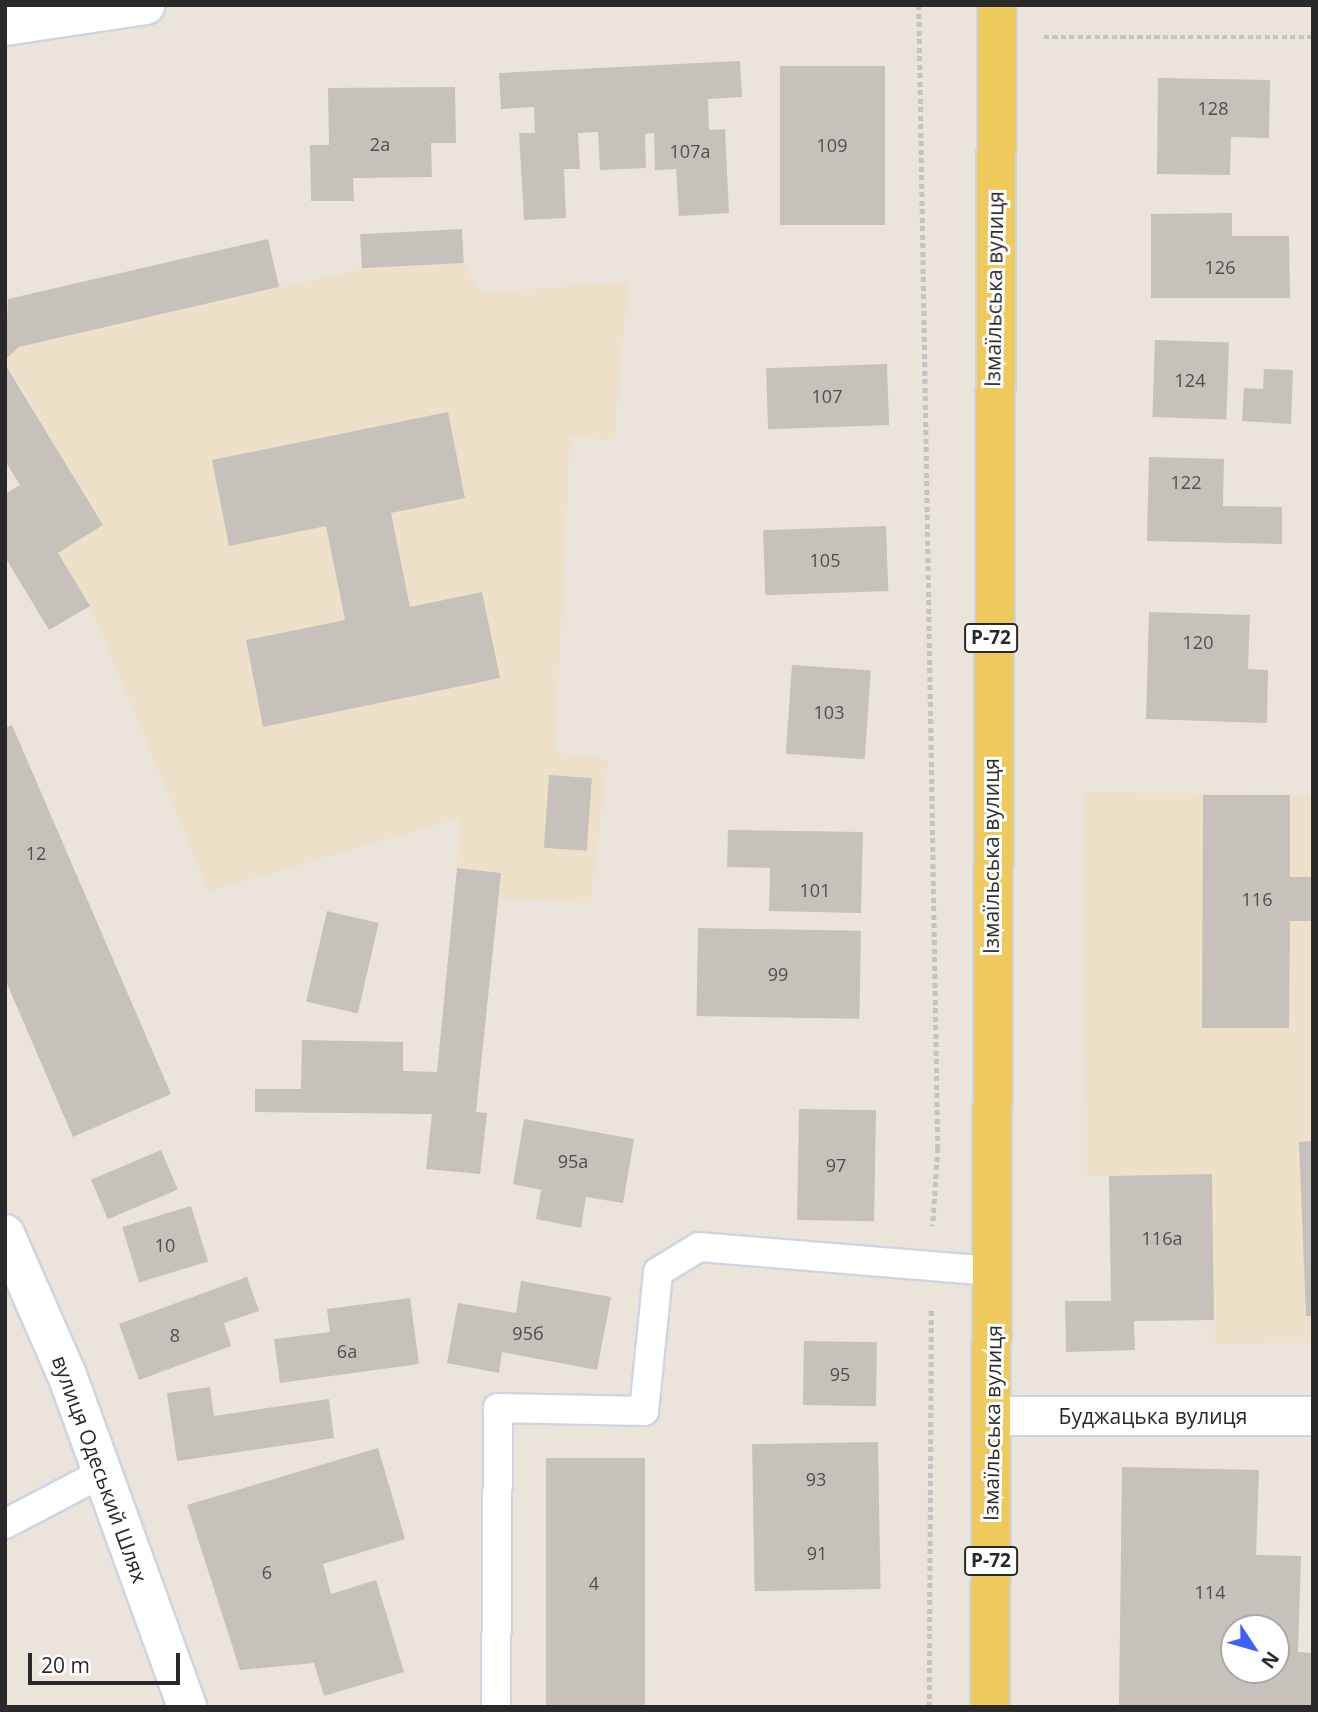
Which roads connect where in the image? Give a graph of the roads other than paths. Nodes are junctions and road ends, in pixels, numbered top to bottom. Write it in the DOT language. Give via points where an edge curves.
graph roads {
  1 [pos="145,5"];
  2 [pos="997,21"];
  3 [pos="5,26"];
  4 [pos="5,1234"];
  5 [pos="993,1271"];
  6 [pos="992,1416"];
  7 [pos="1313,1416"];
  8 [pos="102,1473"];
  9 [pos="5,1524"];
  10 [pos="187,1707"];
  11 [pos="496,1707"];
  12 [pos="990,1707"];
  1 -- 3 [label="street"];
  2 -- 5 [label="main road, Ізмаїльська вулиця / Р-72" via="990,694"];
  4 -- 8 [label="street, вулиця Одеський Шлях"];
  5 -- 6 [label="main road, Ізмаїльська вулиця / Р-72"];
  5 -- 11 [label="lane" via="699,1247 658,1272 644,1411 498,1408"];
  6 -- 7 [label="street, Буджацька вулиця"];
  6 -- 12 [label="main road, Ізмаїльська вулиця / Р-72"];
  8 -- 9 [label="lane"];
  8 -- 10 [label="street, вулиця Одеський Шлях"];
}
